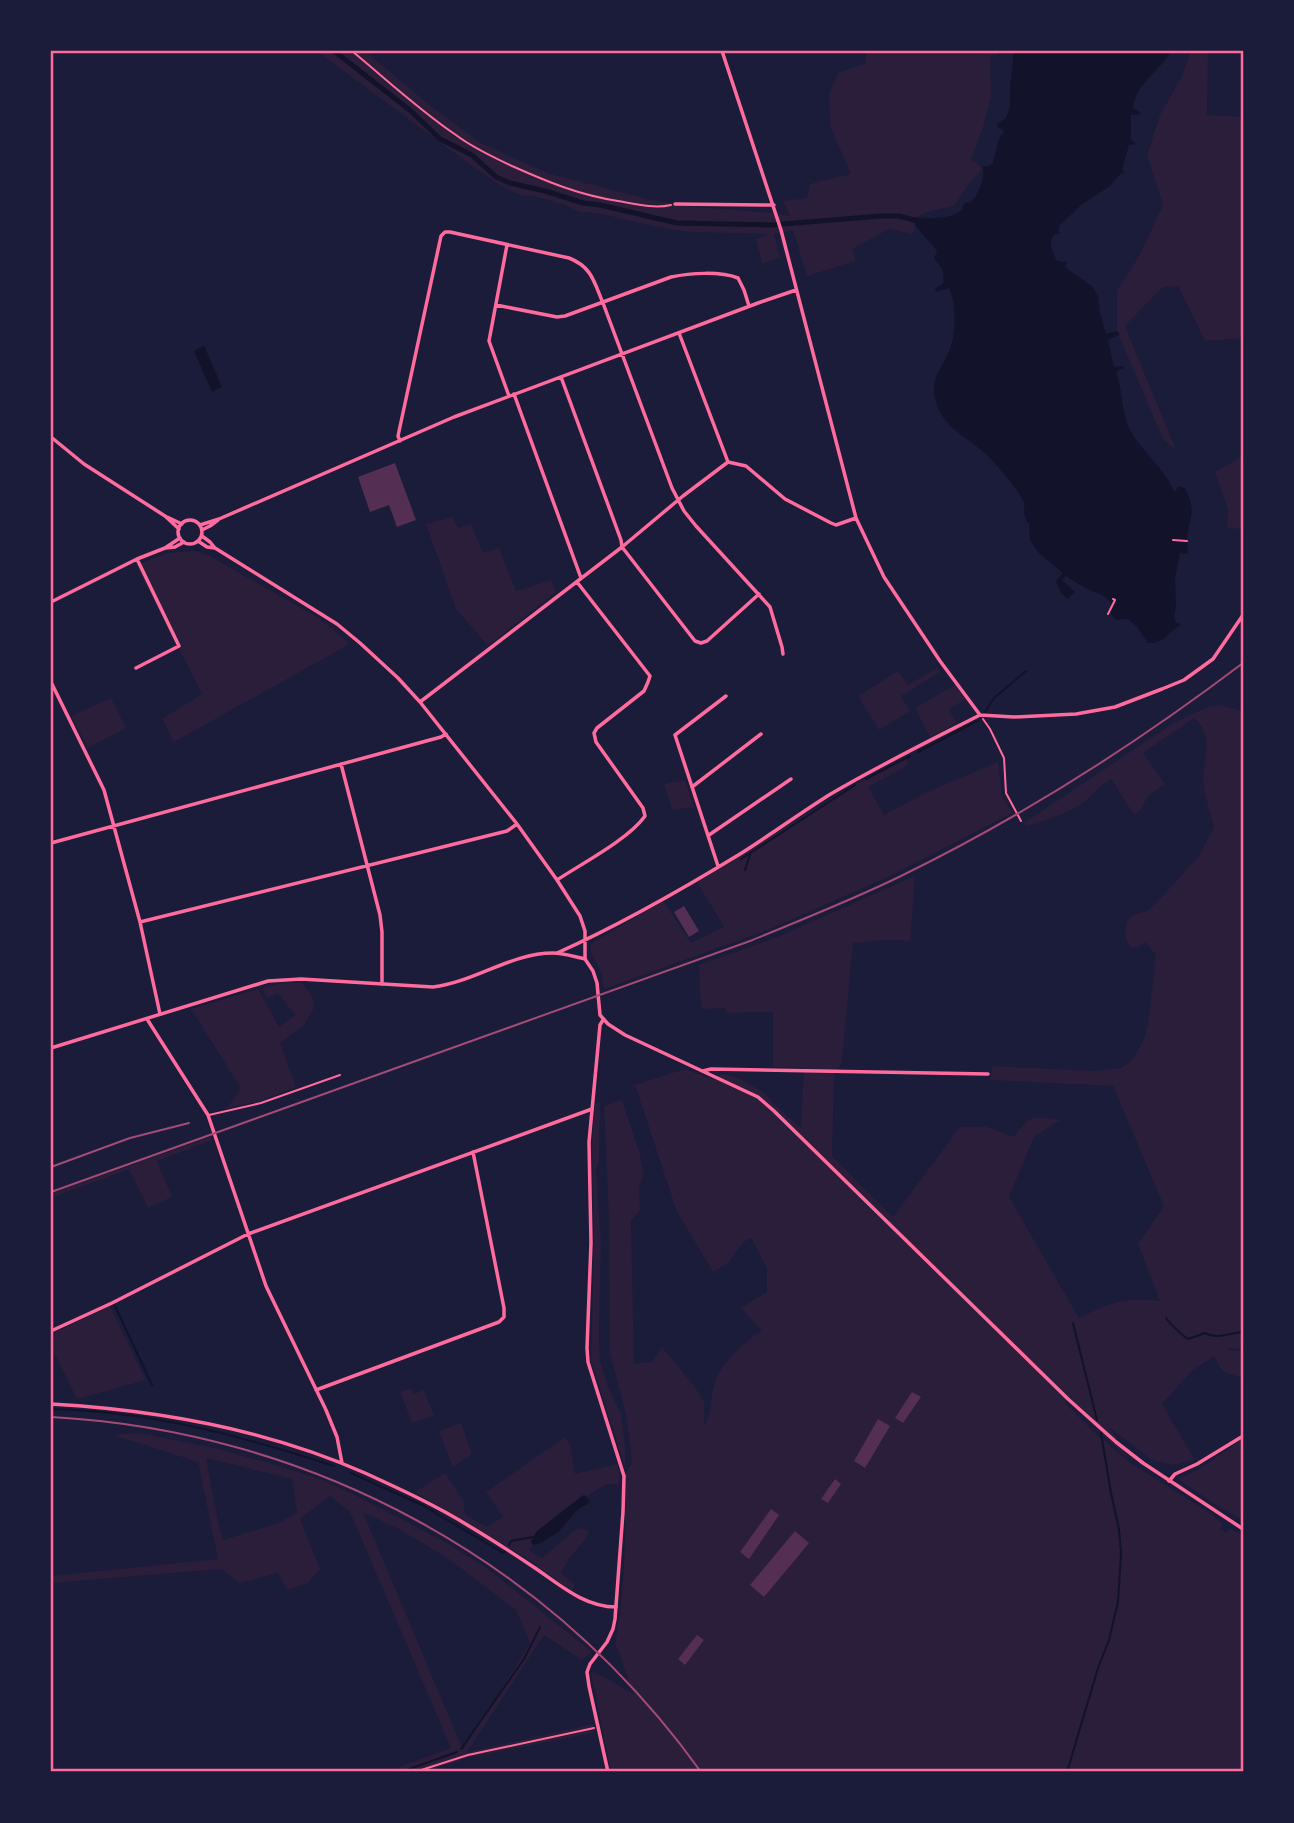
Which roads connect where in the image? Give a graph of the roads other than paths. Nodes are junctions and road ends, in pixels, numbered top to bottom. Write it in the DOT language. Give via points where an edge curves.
graph roads {
  1 [pos="722,51"];
  2 [pos="675,204"];
  3 [pos="774,205"];
  4 [pos="507,245"];
  5 [pos="797,290"];
  6 [pos="603,303"];
  7 [pos="496,305"];
  8 [pos="750,306"];
  9 [pos="679,332"];
  10 [pos="621,354"];
  11 [pos="561,377"];
  12 [pos="511,395"];
  13 [pos="51,437"];
  14 [pos="400,441"];
  15 [pos="727,462"];
  16 [pos="678,501"];
  17 [pos="165,516"];
  18 [pos="856,518"];
  19 [pos="219,519"];
  20 [pos="182,524"];
  21 [pos="200,525"];
  22 [pos="179,529"];
  23 [pos="202,530"];
  24 [pos="202,536"];
  25 [pos="180,538"];
  26 [pos="198,541"];
  27 [pos="184,542"];
  28 [pos="622,547"];
  29 [pos="165,548"];
  30 [pos="215,548"];
  31 [pos="137,559"];
  32 [pos="581,578"];
  33 [pos="577,582"];
  34 [pos="759,594"];
  35 [pos="51,602"];
  36 [pos="1243,615"];
  37 [pos="783,654"];
  38 [pos="136,667"];
  39 [pos="51,682"];
  40 [pos="726,696"];
  41 [pos="420,702"];
  42 [pos="980,715"];
  43 [pos="446,734"];
  44 [pos="761,734"];
  45 [pos="341,763"];
  46 [pos="790,779"];
  47 [pos="692,787"];
  48 [pos="517,824"];
  49 [pos="113,826"];
  50 [pos="708,835"];
  51 [pos="51,843"];
  52 [pos="368,866"];
  53 [pos="718,866"];
  54 [pos="556,880"];
  55 [pos="140,922"];
  56 [pos="586,939"];
  57 [pos="556,953"];
  58 [pos="585,959"];
  59 [pos="382,985"];
  60 [pos="160,1014"];
  61 [pos="146,1019"];
  62 [pos="603,1020"];
  63 [pos="51,1048"];
  64 [pos="703,1072"];
  65 [pos="340,1074"];
  66 [pos="988,1074"];
  67 [pos="592,1109"];
  68 [pos="208,1115"];
  69 [pos="473,1152"];
  70 [pos="248,1234"];
  71 [pos="51,1331"];
  72 [pos="316,1390"];
  73 [pos="51,1404"];
  74 [pos="1243,1436"];
  75 [pos="342,1464"];
  76 [pos="1169,1481"];
  77 [pos="1243,1529"];
  78 [pos="617,1607"];
  79 [pos="608,1772"];
  1 -- 3 [label="street"];
  2 -- 3 [label="street"];
  3 -- 5 [label="street"];
  4 -- 6 [label="street" via="584,265"];
  4 -- 7 [label="street"];
  4 -- 14 [label="street" via="450,232 441,236"];
  5 -- 8 [label="street"];
  5 -- 18 [label="street"];
  6 -- 7 [label="street" via="557,317"];
  6 -- 8 [label="street" via="684,274 738,278"];
  6 -- 10 [label="street"];
  7 -- 12 [label="street" via="489,341"];
  8 -- 9 [label="street"];
  9 -- 10 [label="street"];
  9 -- 15 [label="street"];
  10 -- 11 [label="street"];
  10 -- 16 [label="street"];
  11 -- 12 [label="street"];
  11 -- 28 [label="street"];
  12 -- 14 [label="street"];
  12 -- 32 [label="street"];
  13 -- 17 [label="street" via="83,464"];
  14 -- 19 [label="street"];
  15 -- 16 [label="street"];
  15 -- 18 [label="street" via="746,466 785,499 831,523"];
  16 -- 28 [label="street"];
  16 -- 34 [label="street"];
  17 -- 20 [label="street"];
  17 -- 22 [label="street"];
  18 -- 42 [label="street" via="894,592"];
  19 -- 21 [label="street"];
  19 -- 23 [label="street"];
  20 -- 21 [label="street" via="189,520"];
  20 -- 22 [label="street"];
  21 -- 23 [label="street"];
  22 -- 25 [label="street"];
  23 -- 24 [label="street"];
  24 -- 26 [label="street"];
  24 -- 30 [label="street"];
  25 -- 27 [label="street"];
  25 -- 29 [label="street"];
  26 -- 27 [label="street"];
  26 -- 30 [label="street"];
  27 -- 29 [label="street"];
  28 -- 32 [label="street"];
  28 -- 34 [label="street" via="695,641 707,641"];
  29 -- 31 [label="street"];
  30 -- 41 [label="street" via="337,624"];
  31 -- 35 [label="street"];
  31 -- 38 [label="street" via="179,646"];
  32 -- 33 [label="street"];
  33 -- 41 [label="street"];
  33 -- 54 [label="street" via="650,676 644,691 594,733 645,816 623,837"];
  34 -- 37 [label="street" via="770,607"];
  36 -- 42 [label="street" via="1213,659 1184,680 1115,707 1076,714"];
  39 -- 49 [label="street" via="104,790"];
  40 -- 47 [label="street" via="675,735"];
  41 -- 43 [label="street"];
  42 -- 53 [label="street" via="828,796"];
  43 -- 45 [label="street"];
  43 -- 48 [label="street"];
  44 -- 47 [label="street"];
  45 -- 49 [label="street"];
  45 -- 52 [label="street"];
  46 -- 50 [label="street"];
  47 -- 50 [label="street"];
  48 -- 52 [label="street" via="507,831"];
  48 -- 54 [label="street"];
  49 -- 51 [label="street"];
  49 -- 55 [label="street"];
  50 -- 53 [label="street"];
  52 -- 55 [label="street"];
  52 -- 59 [label="street" via="382,923"];
  53 -- 56 [label="street"];
  54 -- 56 [label="street" via="580,916"];
  55 -- 60 [label="street"];
  56 -- 57 [label="street"];
  56 -- 58 [label="street"];
  57 -- 58 [label="street"];
  57 -- 59 [label="street" via="521,958 446,986"];
  58 -- 62 [label="street" via="597,983"];
  59 -- 60 [label="street" via="268,981"];
  60 -- 61 [label="street"];
  61 -- 63 [label="street"];
  61 -- 68 [label="street"];
  62 -- 64 [label="street"];
  62 -- 67 [label="street"];
  64 -- 66 [label="street"];
  64 -- 76 [label="street" via="758,1097 774,1111 1068,1399"];
  65 -- 68 [label="lane" via="261,1103"];
  67 -- 69 [label="street"];
  67 -- 78 [label="street" via="587,1348 624,1476"];
  68 -- 70 [label="street"];
  69 -- 70 [label="street"];
  69 -- 72 [label="street" via="504,1317"];
  70 -- 71 [label="street"];
  70 -- 72 [label="street" via="271,1297"];
  72 -- 75 [label="street" via="337,1437"];
  73 -- 75 [label="street" via="191,1421 266,1438"];
  74 -- 76 [label="street"];
  75 -- 78 [label="street" via="467,1524 576,1596"];
  76 -- 77 [label="street"];
  78 -- 79 [label="street" via="607,1643 587,1672"];
}
